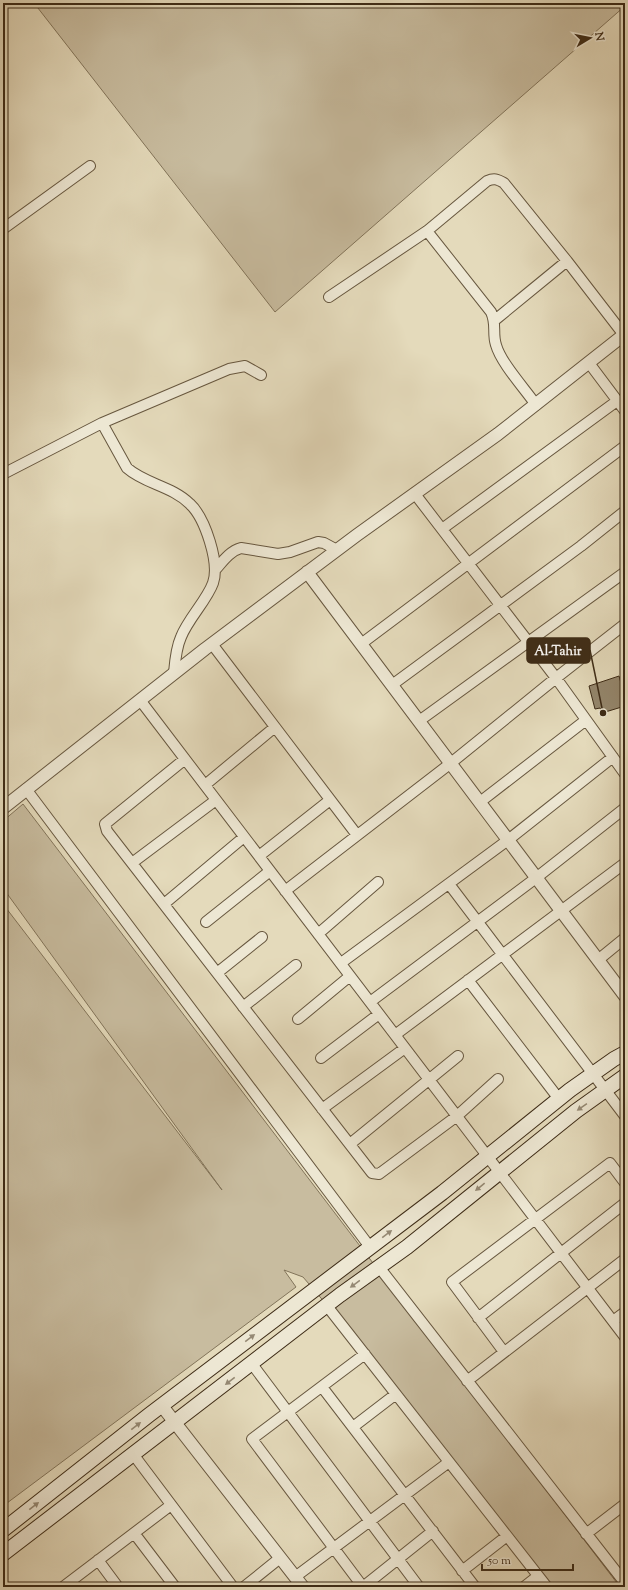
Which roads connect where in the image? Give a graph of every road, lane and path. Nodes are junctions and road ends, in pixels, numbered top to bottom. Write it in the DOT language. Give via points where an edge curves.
graph roads {
  1 [pos="90,166"];
  2 [pos="3,229"];
  3 [pos="427,230"];
  4 [pos="567,261"];
  5 [pos="329,297"];
  6 [pos="495,320"];
  7 [pos="625,334"];
  8 [pos="589,363"];
  9 [pos="261,375"];
  10 [pos="617,401"];
  11 [pos="536,405"];
  12 [pos="625,411"];
  13 [pos="102,423"];
  14 [pos="625,446"];
  15 [pos="3,474"];
  16 [pos="415,494"];
  17 [pos="625,511"];
  18 [pos="442,529"];
  19 [pos="337,550"];
  20 [pos="468,564"];
  21 [pos="216,569"];
  22 [pos="307,572"];
  23 [pos="625,572"];
  24 [pos="500,605"];
  25 [pos="625,624"];
  26 [pos="528,642"];
  27 [pos="212,644"];
  28 [pos="361,644"];
  29 [pos="174,673"];
  30 [pos="556,678"];
  31 [pos="392,685"];
  32 [pos="140,700"];
  33 [pos="586,720"];
  34 [pos="419,721"];
  35 [pos="275,727"];
  36 [pos="613,757"];
  37 [pos="185,759"];
  38 [pos="451,763"];
  39 [pos="625,774"];
  40 [pos="205,786"];
  41 [pos="26,789"];
  42 [pos="216,800"];
  43 [pos="330,800"];
  44 [pos="480,802"];
  45 [pos="3,808"];
  46 [pos="625,808"];
  47 [pos="357,835"];
  48 [pos="244,837"];
  49 [pos="508,840"];
  50 [pos="259,856"];
  51 [pos="132,863"];
  52 [pos="625,863"];
  53 [pos="270,871"];
  54 [pos="536,878"];
  55 [pos="378,882"];
  56 [pos="449,884"];
  57 [pos="285,890"];
  58 [pos="164,904"];
  59 [pos="561,911"];
  60 [pos="206,922"];
  61 [pos="478,922"];
  62 [pos="318,934"];
  63 [pos="262,937"];
  64 [pos="625,938"];
  65 [pos="503,955"];
  66 [pos="598,960"];
  67 [pos="341,964"];
  68 [pos="296,965"];
  69 [pos="217,973"];
  70 [pos="350,976"];
  71 [pos="468,980"];
  72 [pos="624,994"];
  73 [pos="370,1002"];
  74 [pos="243,1007"];
  75 [pos="379,1014"];
  76 [pos="298,1018"];
  77 [pos="395,1035"];
  78 [pos="405,1048"];
  79 [pos="625,1053"];
  80 [pos="458,1056"];
  81 [pos="321,1058"];
  82 [pos="593,1074"];
  83 [pos="625,1076"];
  84 [pos="429,1079"];
  85 [pos="498,1079"];
  86 [pos="605,1090"];
  87 [pos="559,1099"];
  88 [pos="322,1109"];
  89 [pos="457,1116"];
  90 [pos="625,1116"];
  91 [pos="350,1144"];
  92 [pos="488,1157"];
  93 [pos="499,1172"];
  94 [pos="625,1183"];
  95 [pos="625,1204"];
  96 [pos="535,1219"];
  97 [pos="370,1247"];
  98 [pos="561,1253"];
  99 [pos="625,1259"];
  100 [pos="379,1267"];
  101 [pos="588,1288"];
  102 [pos="327,1306"];
  103 [pos="625,1312"];
  104 [pos="478,1318"];
  105 [pos="613,1322"];
  106 [pos="625,1337"];
  107 [pos="504,1352"];
  108 [pos="365,1354"];
  109 [pos="252,1364"];
  110 [pos="467,1380"];
  111 [pos="322,1386"];
  112 [pos="396,1394"];
  113 [pos="162,1406"];
  114 [pos="288,1412"];
  115 [pos="174,1423"];
  116 [pos="353,1427"];
  117 [pos="133,1454"];
  118 [pos="449,1462"];
  119 [pos="405,1495"];
  120 [pos="171,1505"];
  121 [pos="624,1507"];
  122 [pos="370,1522"];
  123 [pos="3,1530"];
  124 [pos="433,1531"];
  125 [pos="134,1532"];
  126 [pos="586,1534"];
  127 [pos="507,1536"];
  128 [pos="334,1548"];
  129 [pos="3,1554"];
  130 [pos="280,1558"];
  131 [pos="398,1559"];
  132 [pos="98,1560"];
  133 [pos="462,1571"];
  134 [pos="538,1576"];
  135 [pos="299,1582"];
  136 [pos="625,1583"];
  137 [pos="63,1587"];
  138 [pos="118,1587"];
  139 [pos="175,1587"];
  140 [pos="233,1587"];
  141 [pos="244,1587"];
  142 [pos="363,1587"];
  143 [pos="419,1587"];
  144 [pos="475,1587"];
  145 [pos="524,1587"];
  146 [pos="547,1587"];
  1 -- 2 [label="street"];
  3 -- 4 [label="street" via="487,182 494,178 499,179"];
  3 -- 5 [label="street"];
  3 -- 6 [label="street"];
  4 -- 6 [label="street"];
  4 -- 7 [label="street"];
  6 -- 11 [label="street" via="496,344 501,356"];
  7 -- 8 [label="street"];
  8 -- 10 [label="street"];
  8 -- 11 [label="street"];
  9 -- 13 [label="street" via="245,366 229,369"];
  10 -- 12 [label="street"];
  10 -- 18 [label="street"];
  11 -- 16 [label="street"];
  13 -- 15 [label="street"];
  13 -- 21 [label="street" via="127,468 140,477 176,493 191,504 202,523"];
  14 -- 20 [label="street"];
  16 -- 18 [label="street"];
  16 -- 19 [label="street"];
  17 -- 24 [label="street"];
  18 -- 20 [label="street"];
  19 -- 21 [label="street" via="318,542 278,554 241,548 235,549"];
  19 -- 22 [label="street"];
  20 -- 24 [label="street"];
  20 -- 28 [label="street"];
  21 -- 29 [label="street" via="213,583 180,638"];
  22 -- 27 [label="street"];
  22 -- 28 [label="street"];
  23 -- 26 [label="street"];
  24 -- 26 [label="street"];
  24 -- 31 [label="street"];
  25 -- 30 [label="street"];
  26 -- 30 [label="street"];
  26 -- 34 [label="street"];
  27 -- 29 [label="street"];
  27 -- 35 [label="street"];
  28 -- 31 [label="street"];
  29 -- 32 [label="street"];
  30 -- 33 [label="street"];
  30 -- 38 [label="street"];
  31 -- 34 [label="street"];
  32 -- 37 [label="street"];
  32 -- 41 [label="street"];
  33 -- 36 [label="street"];
  33 -- 44 [label="street"];
  34 -- 38 [label="street"];
  35 -- 40 [label="street"];
  35 -- 43 [label="street"];
  36 -- 39 [label="street"];
  36 -- 49 [label="street"];
  37 -- 40 [label="street"];
  37 -- 51 [label="street" via="105,824 106,831"];
  38 -- 44 [label="street"];
  38 -- 47 [label="street"];
  40 -- 42 [label="street"];
  41 -- 45 [label="street"];
  41 -- 97 [label="street"];
  42 -- 48 [label="street"];
  42 -- 51 [label="street"];
  43 -- 47 [label="street"];
  43 -- 50 [label="street"];
  44 -- 49 [label="street"];
  46 -- 54 [label="street"];
  47 -- 57 [label="street"];
  48 -- 50 [label="street"];
  48 -- 58 [label="street"];
  49 -- 54 [label="street"];
  49 -- 56 [label="street"];
  50 -- 53 [label="street"];
  51 -- 58 [label="street"];
  52 -- 59 [label="street"];
  53 -- 57 [label="street"];
  53 -- 60 [label="street"];
  54 -- 59 [label="street"];
  54 -- 61 [label="street"];
  55 -- 62 [label="street"];
  56 -- 61 [label="street"];
  56 -- 67 [label="street"];
  57 -- 62 [label="street"];
  58 -- 69 [label="street"];
  59 -- 65 [label="street"];
  59 -- 66 [label="street"];
  61 -- 65 [label="street"];
  61 -- 73 [label="street"];
  62 -- 67 [label="street"];
  63 -- 69 [label="street"];
  64 -- 66 [label="street"];
  65 -- 71 [label="street"];
  65 -- 82 [label="street"];
  66 -- 72 [label="street"];
  67 -- 70 [label="street"];
  68 -- 74 [label="street"];
  69 -- 74 [label="street"];
  70 -- 73 [label="street"];
  70 -- 76 [label="street"];
  71 -- 77 [label="street"];
  71 -- 87 [label="street"];
  73 -- 75 [label="street"];
  74 -- 88 [label="street"];
  75 -- 77 [label="street"];
  75 -- 81 [label="street"];
  77 -- 78 [label="street"];
  78 -- 84 [label="street"];
  78 -- 88 [label="street"];
  79 -- 82 [label="main road"];
  80 -- 84 [label="street"];
  82 -- 86 [label="street"];
  82 -- 87 [label="main road"];
  83 -- 86 [label="main road"];
  84 -- 89 [label="street"];
  84 -- 91 [label="street"];
  85 -- 89 [label="street"];
  86 -- 90 [label="street"];
  86 -- 93 [label="main road, one-way"];
  87 -- 92 [label="main road"];
  88 -- 91 [label="street"];
  89 -- 91 [label="street" via="379,1174 372,1173"];
  89 -- 92 [label="street"];
  92 -- 93 [label="street"];
  97 -- 92 [label="main road, one-way"];
  93 -- 96 [label="street"];
  93 -- 100 [label="main road, one-way"];
  94 -- 96 [label="street" via="610,1163"];
  95 -- 98 [label="street"];
  96 -- 98 [label="street"];
  96 -- 104 [label="street" via="452,1282"];
  113 -- 97 [label="main road, one-way"];
  98 -- 101 [label="street"];
  98 -- 104 [label="street"];
  99 -- 101 [label="street"];
  100 -- 102 [label="main road, one-way"];
  100 -- 110 [label="street"];
  101 -- 105 [label="street"];
  101 -- 107 [label="street"];
  102 -- 108 [label="street"];
  102 -- 109 [label="main road"];
  103 -- 105 [label="street"];
  104 -- 107 [label="street"];
  105 -- 106 [label="street"];
  107 -- 110 [label="street"];
  108 -- 111 [label="street"];
  108 -- 112 [label="street"];
  109 -- 114 [label="street"];
  109 -- 115 [label="main road, one-way"];
  110 -- 126 [label="street"];
  111 -- 114 [label="street"];
  111 -- 116 [label="street"];
  112 -- 116 [label="street"];
  112 -- 118 [label="street"];
  113 -- 115 [label="street"];
  123 -- 113 [label="main road, one-way"];
  114 -- 122 [label="street"];
  114 -- 128 [label="street" via="252,1439"];
  115 -- 117 [label="main road"];
  115 -- 130 [label="street"];
  116 -- 119 [label="street"];
  117 -- 120 [label="street"];
  117 -- 129 [label="main road"];
  118 -- 119 [label="street"];
  118 -- 127 [label="street"];
  119 -- 122 [label="street"];
  119 -- 124 [label="street"];
  120 -- 125 [label="street"];
  120 -- 140 [label="street"];
  121 -- 126 [label="street"];
  122 -- 128 [label="street"];
  122 -- 131 [label="street"];
  124 -- 131 [label="street"];
  124 -- 133 [label="street"];
  125 -- 132 [label="street"];
  125 -- 139 [label="street"];
  126 -- 136 [label="street"];
  127 -- 133 [label="street"];
  127 -- 134 [label="street"];
  128 -- 135 [label="street"];
  128 -- 142 [label="street"];
  130 -- 135 [label="street"];
  130 -- 141 [label="street"];
  131 -- 142 [label="street"];
  131 -- 143 [label="street"];
  132 -- 137 [label="street"];
  132 -- 138 [label="street"];
  133 -- 144 [label="street"];
  134 -- 145 [label="street"];
  134 -- 146 [label="street"];
}
